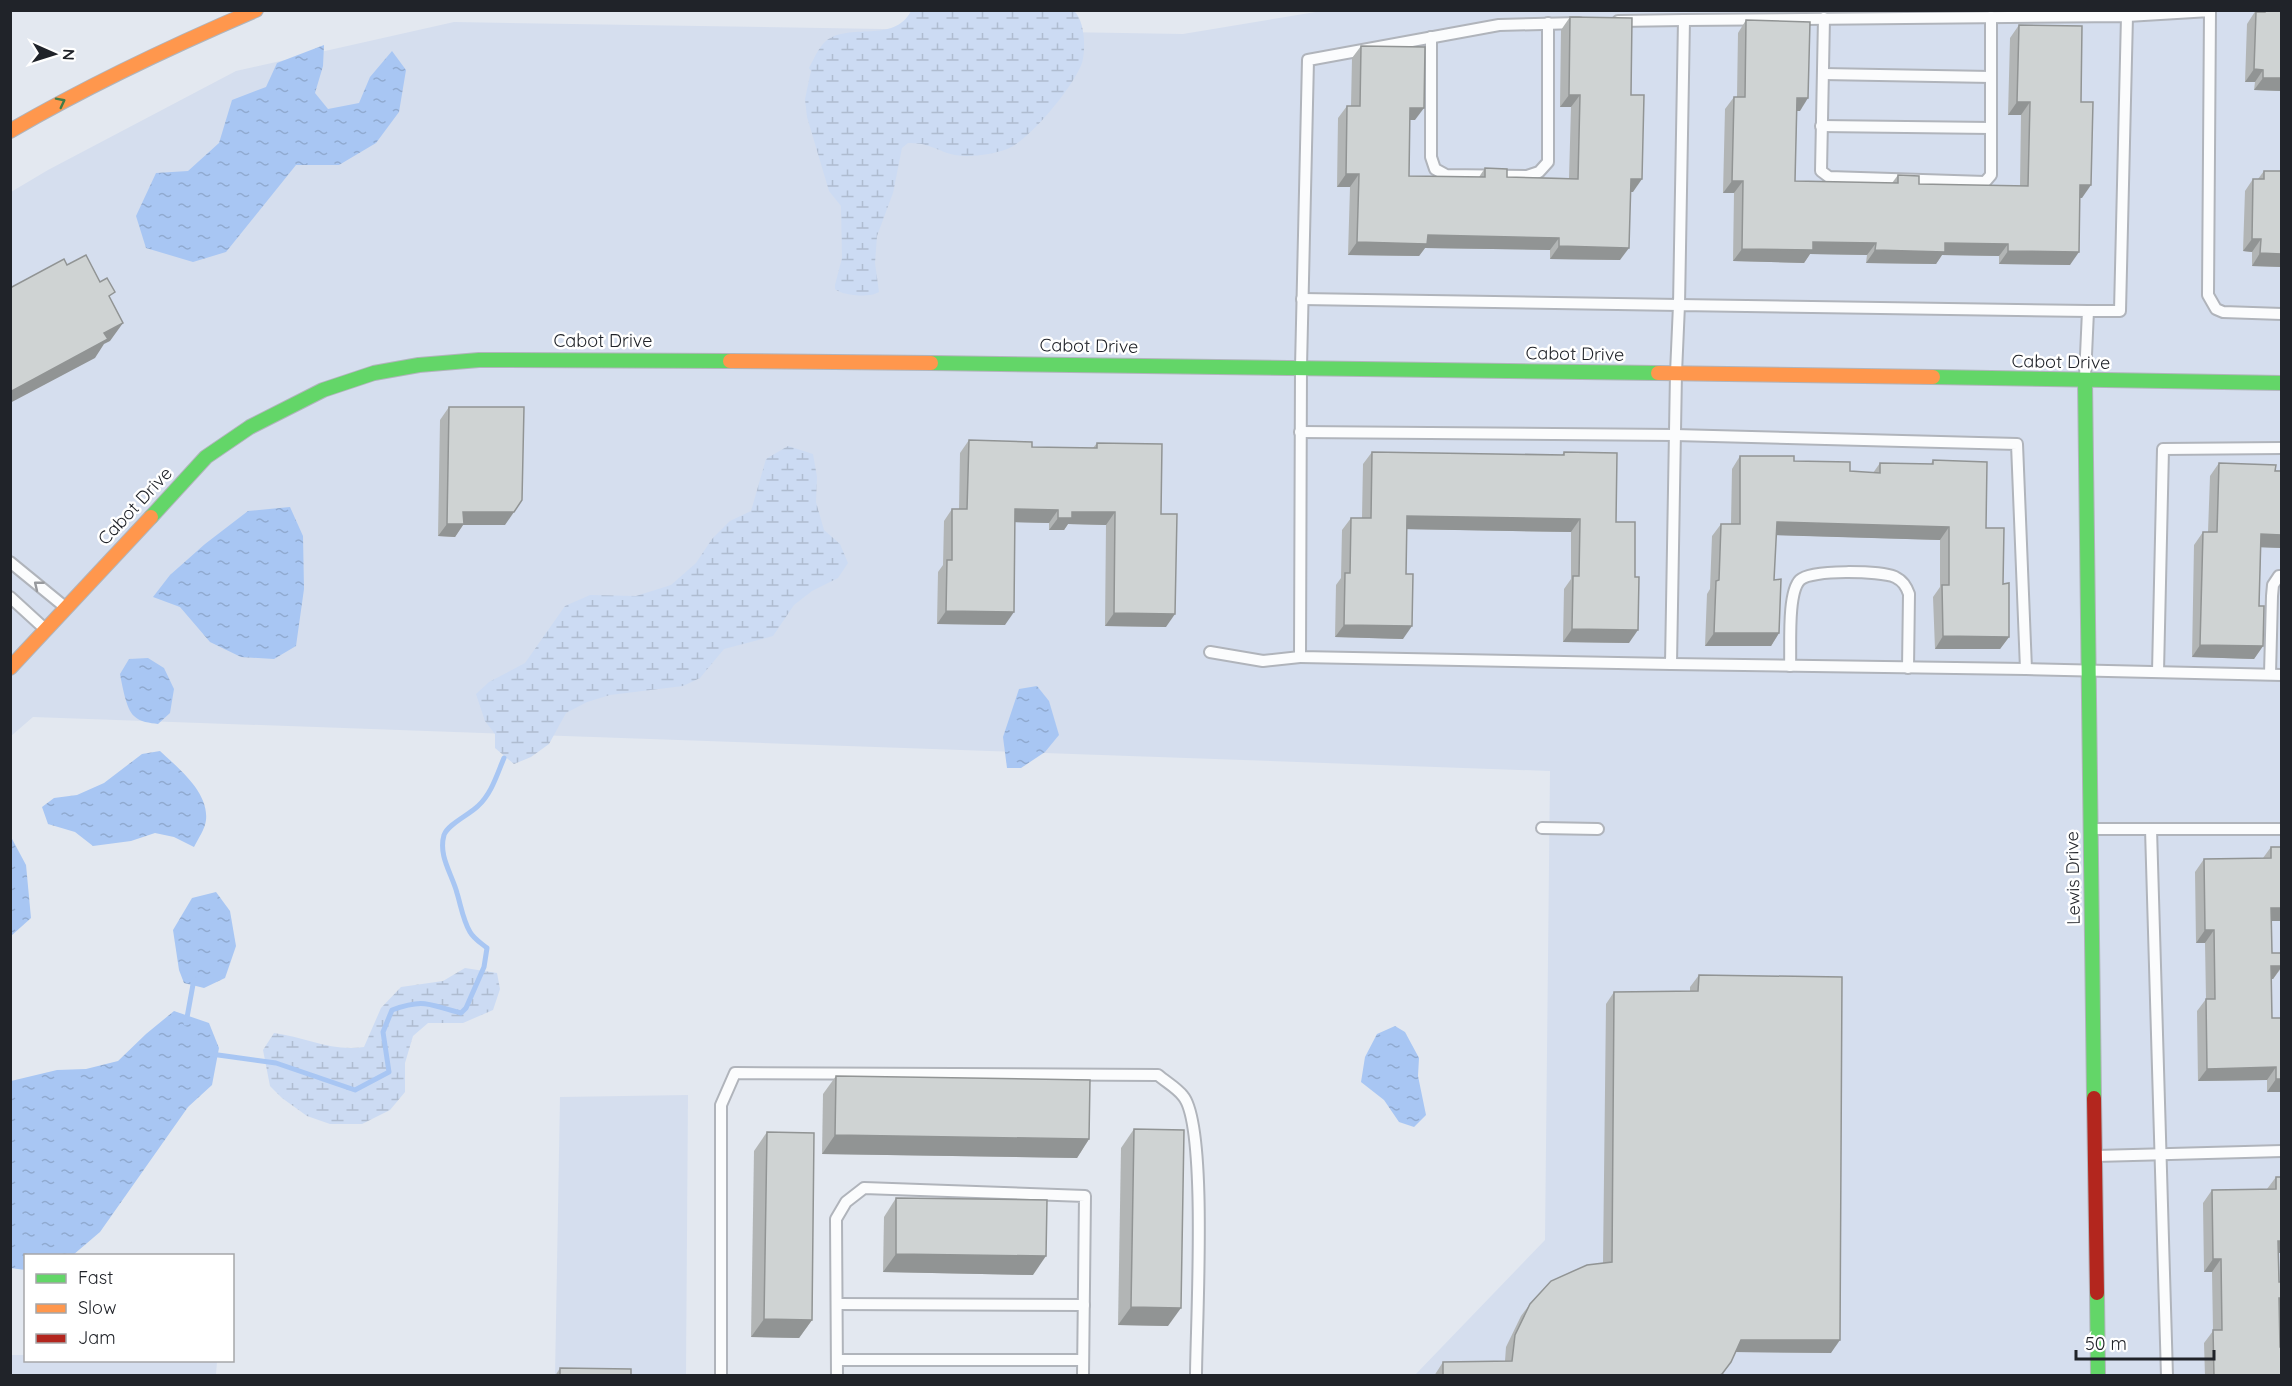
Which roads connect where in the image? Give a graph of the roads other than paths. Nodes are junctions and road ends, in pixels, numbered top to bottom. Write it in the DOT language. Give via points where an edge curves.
graph roads {
  1 [pos="256,10"];
  2 [pos="2127,16"];
  3 [pos="1991,17"];
  4 [pos="1824,18"];
  5 [pos="1684,20"];
  6 [pos="1548,23"];
  7 [pos="1431,38"];
  8 [pos="1822,74"];
  9 [pos="1991,77"];
  10 [pos="1821,126"];
  11 [pos="1991,128"];
  12 [pos="10,131"];
  13 [pos="1302,299"];
  14 [pos="1679,305"];
  15 [pos="2088,311"];
  16 [pos="2282,314"];
  17 [pos="1300,367"];
  18 [pos="1676,373"];
  19 [pos="2085,380"];
  20 [pos="2282,383"];
  21 [pos="1300,432"];
  22 [pos="1675,435"];
  23 [pos="2282,448"];
  24 [pos="10,562"];
  25 [pos="2282,576"];
  26 [pos="10,597"];
  27 [pos="66,607"];
  28 [pos="45,629"];
  29 [pos="1210,652"];
  30 [pos="1300,657"];
  31 [pos="1671,664"];
  32 [pos="1790,666"];
  33 [pos="10,668"];
  34 [pos="1908,668"];
  35 [pos="2026,669"];
  36 [pos="2089,670"];
  37 [pos="2158,672"];
  38 [pos="2276,675"];
  39 [pos="1542,828"];
  40 [pos="1598,829"];
  41 [pos="2090,829"];
  42 [pos="2151,829"];
  43 [pos="2282,829"];
  44 [pos="2282,1151"];
  45 [pos="2160,1154"];
  46 [pos="2094,1156"];
  47 [pos="837,1304"];
  48 [pos="1083,1305"];
  49 [pos="837,1360"];
  50 [pos="1083,1360"];
  51 [pos="721,1376"];
  52 [pos="837,1376"];
  53 [pos="1083,1376"];
  54 [pos="1196,1376"];
  55 [pos="2098,1376"];
  56 [pos="2167,1376"];
  12 -- 1 [label="main road, one-way" via="177,44"];
  2 -- 3 [label="lane"];
  2 -- 15 [label="lane" via="2120,311"];
  2 -- 16 [label="lane" via="2210,11 2208,295 2216,309 2223,312"];
  3 -- 4 [label="lane"];
  3 -- 9 [label="lane"];
  4 -- 5 [label="lane"];
  4 -- 8 [label="lane"];
  5 -- 6 [label="lane"];
  5 -- 14 [label="lane"];
  6 -- 7 [label="lane" via="1499,25"];
  6 -- 7 [label="lane" via="1548,162 1539,172 1527,176 1446,175 1435,169 1431,157"];
  7 -- 13 [label="lane" via="1308,60"];
  8 -- 9 [label="lane"];
  8 -- 10 [label="lane"];
  9 -- 11 [label="lane"];
  10 -- 11 [label="lane"];
  10 -- 11 [label="lane" via="1821,171 1829,177 1985,182 1991,175"];
  13 -- 14 [label="lane"];
  13 -- 17 [label="lane"];
  14 -- 15 [label="lane"];
  14 -- 18 [label="lane"];
  15 -- 19 [label="lane"];
  17 -- 18 [label="main road, Cabot Drive"];
  17 -- 21 [label="lane"];
  17 -- 27 [label="main road, Cabot Drive" via="559,358 459,361 399,368 337,383 237,433 206,457"];
  18 -- 19 [label="main road, Cabot Drive"];
  18 -- 22 [label="lane"];
  19 -- 20 [label="main road, Cabot Drive"];
  19 -- 36 [label="main road, Lewis Drive"];
  21 -- 22 [label="lane"];
  21 -- 30 [label="lane"];
  22 -- 31 [label="lane"];
  22 -- 35 [label="lane" via="2017,444"];
  23 -- 37 [label="lane" via="2163,449"];
  27 -- 24 [label="lane, one-way"];
  25 -- 38 [label="lane" via="2273,585 2272,596"];
  26 -- 28 [label="lane"];
  27 -- 28 [label="main road, Cabot Drive"];
  28 -- 33 [label="main road, Cabot Drive"];
  29 -- 30 [label="lane" via="1263,661"];
  30 -- 31 [label="lane"];
  31 -- 32 [label="lane"];
  32 -- 34 [label="lane"];
  32 -- 34 [label="lane" via="1795,588 1801,579 1821,573 1881,574 1905,584 1909,594"];
  34 -- 35 [label="lane"];
  35 -- 36 [label="lane"];
  36 -- 37 [label="lane"];
  36 -- 41 [label="main road, Lewis Drive"];
  37 -- 38 [label="lane"];
  39 -- 40 [label="lane"];
  41 -- 42 [label="lane"];
  41 -- 46 [label="main road, Lewis Drive"];
  42 -- 43 [label="lane"];
  42 -- 45 [label="lane"];
  44 -- 45 [label="lane"];
  45 -- 46 [label="lane"];
  45 -- 56 [label="lane"];
  46 -- 55 [label="main road, Lewis Drive"];
  47 -- 48 [label="lane"];
  47 -- 48 [label="lane" via="836,1219 846,1202 864,1188 1085,1196"];
  47 -- 49 [label="lane"];
  48 -- 50 [label="lane"];
  49 -- 50 [label="lane"];
  49 -- 52 [label="lane"];
  50 -- 53 [label="lane"];
  51 -- 54 [label="lane" via="721,1105 735,1073 747,1073 1158,1076 1184,1096 1194,1126 1198,1166"];
}
